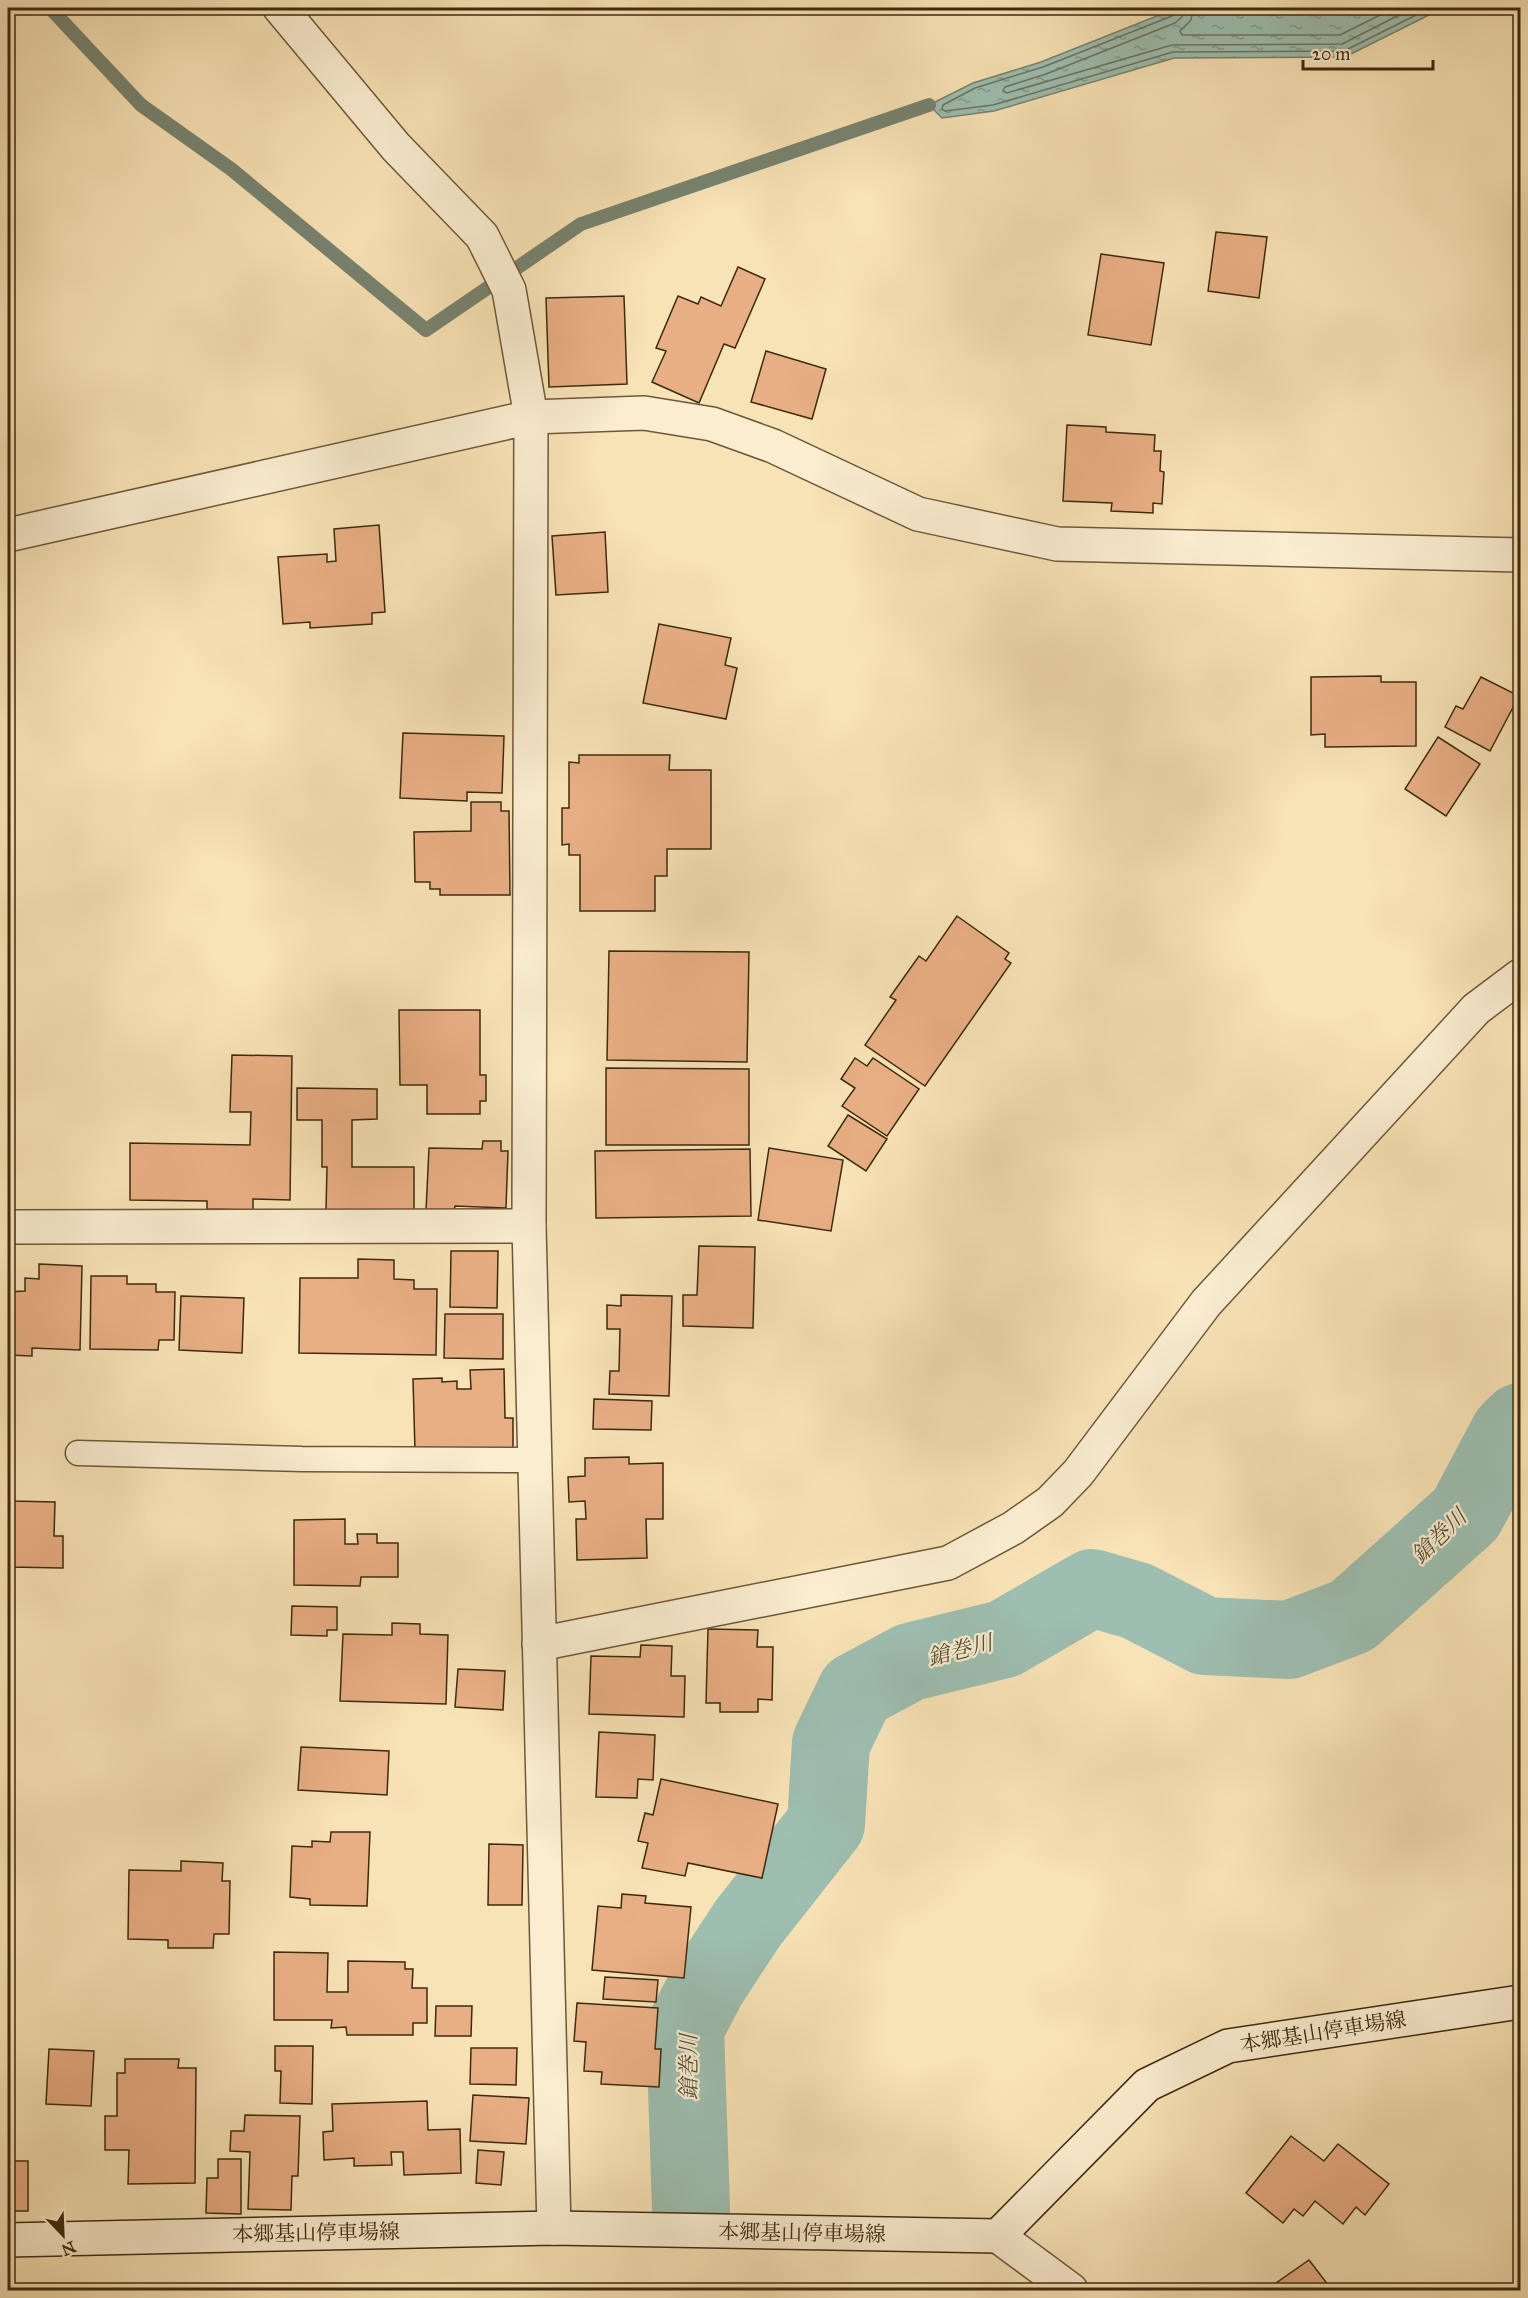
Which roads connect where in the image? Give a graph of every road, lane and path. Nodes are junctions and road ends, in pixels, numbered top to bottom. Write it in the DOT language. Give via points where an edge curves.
graph roads {
  1 [pos="280,8"];
  2 [pos="531,417"];
  3 [pos="8,535"];
  4 [pos="1521,555"];
  5 [pos="1521,976"];
  6 [pos="529,1226"];
  7 [pos="8,1227"];
  8 [pos="78,1453"];
  9 [pos="535,1460"];
  10 [pos="539,1644"];
  11 [pos="1521,2002"];
  12 [pos="554,2228"];
  13 [pos="998,2236"];
  14 [pos="8,2240"];
  15 [pos="1071,2290"];
  1 -- 2 [label="street" via="396,147 482,236 509,290"];
  2 -- 3 [label="street"];
  2 -- 4 [label="street" via="644,413 712,424 773,446 918,514 1057,544"];
  2 -- 6 [label="street"];
  5 -- 10 [label="street" via="1476,1009 1444,1043 1206,1303 1078,1473 1050,1502 1013,1528 948,1563"];
  6 -- 7 [label="street"];
  6 -- 9 [label="street"];
  8 -- 9 [label="lane"];
  9 -- 10 [label="street"];
  10 -- 12 [label="street"];
  11 -- 13 [label="street, 本郷基山停車場線" via="1228,2046 1148,2085"];
  12 -- 13 [label="street, 本郷基山停車場線"];
  12 -- 14 [label="street, 本郷基山停車場線"];
  13 -- 15 [label="street"];
}
